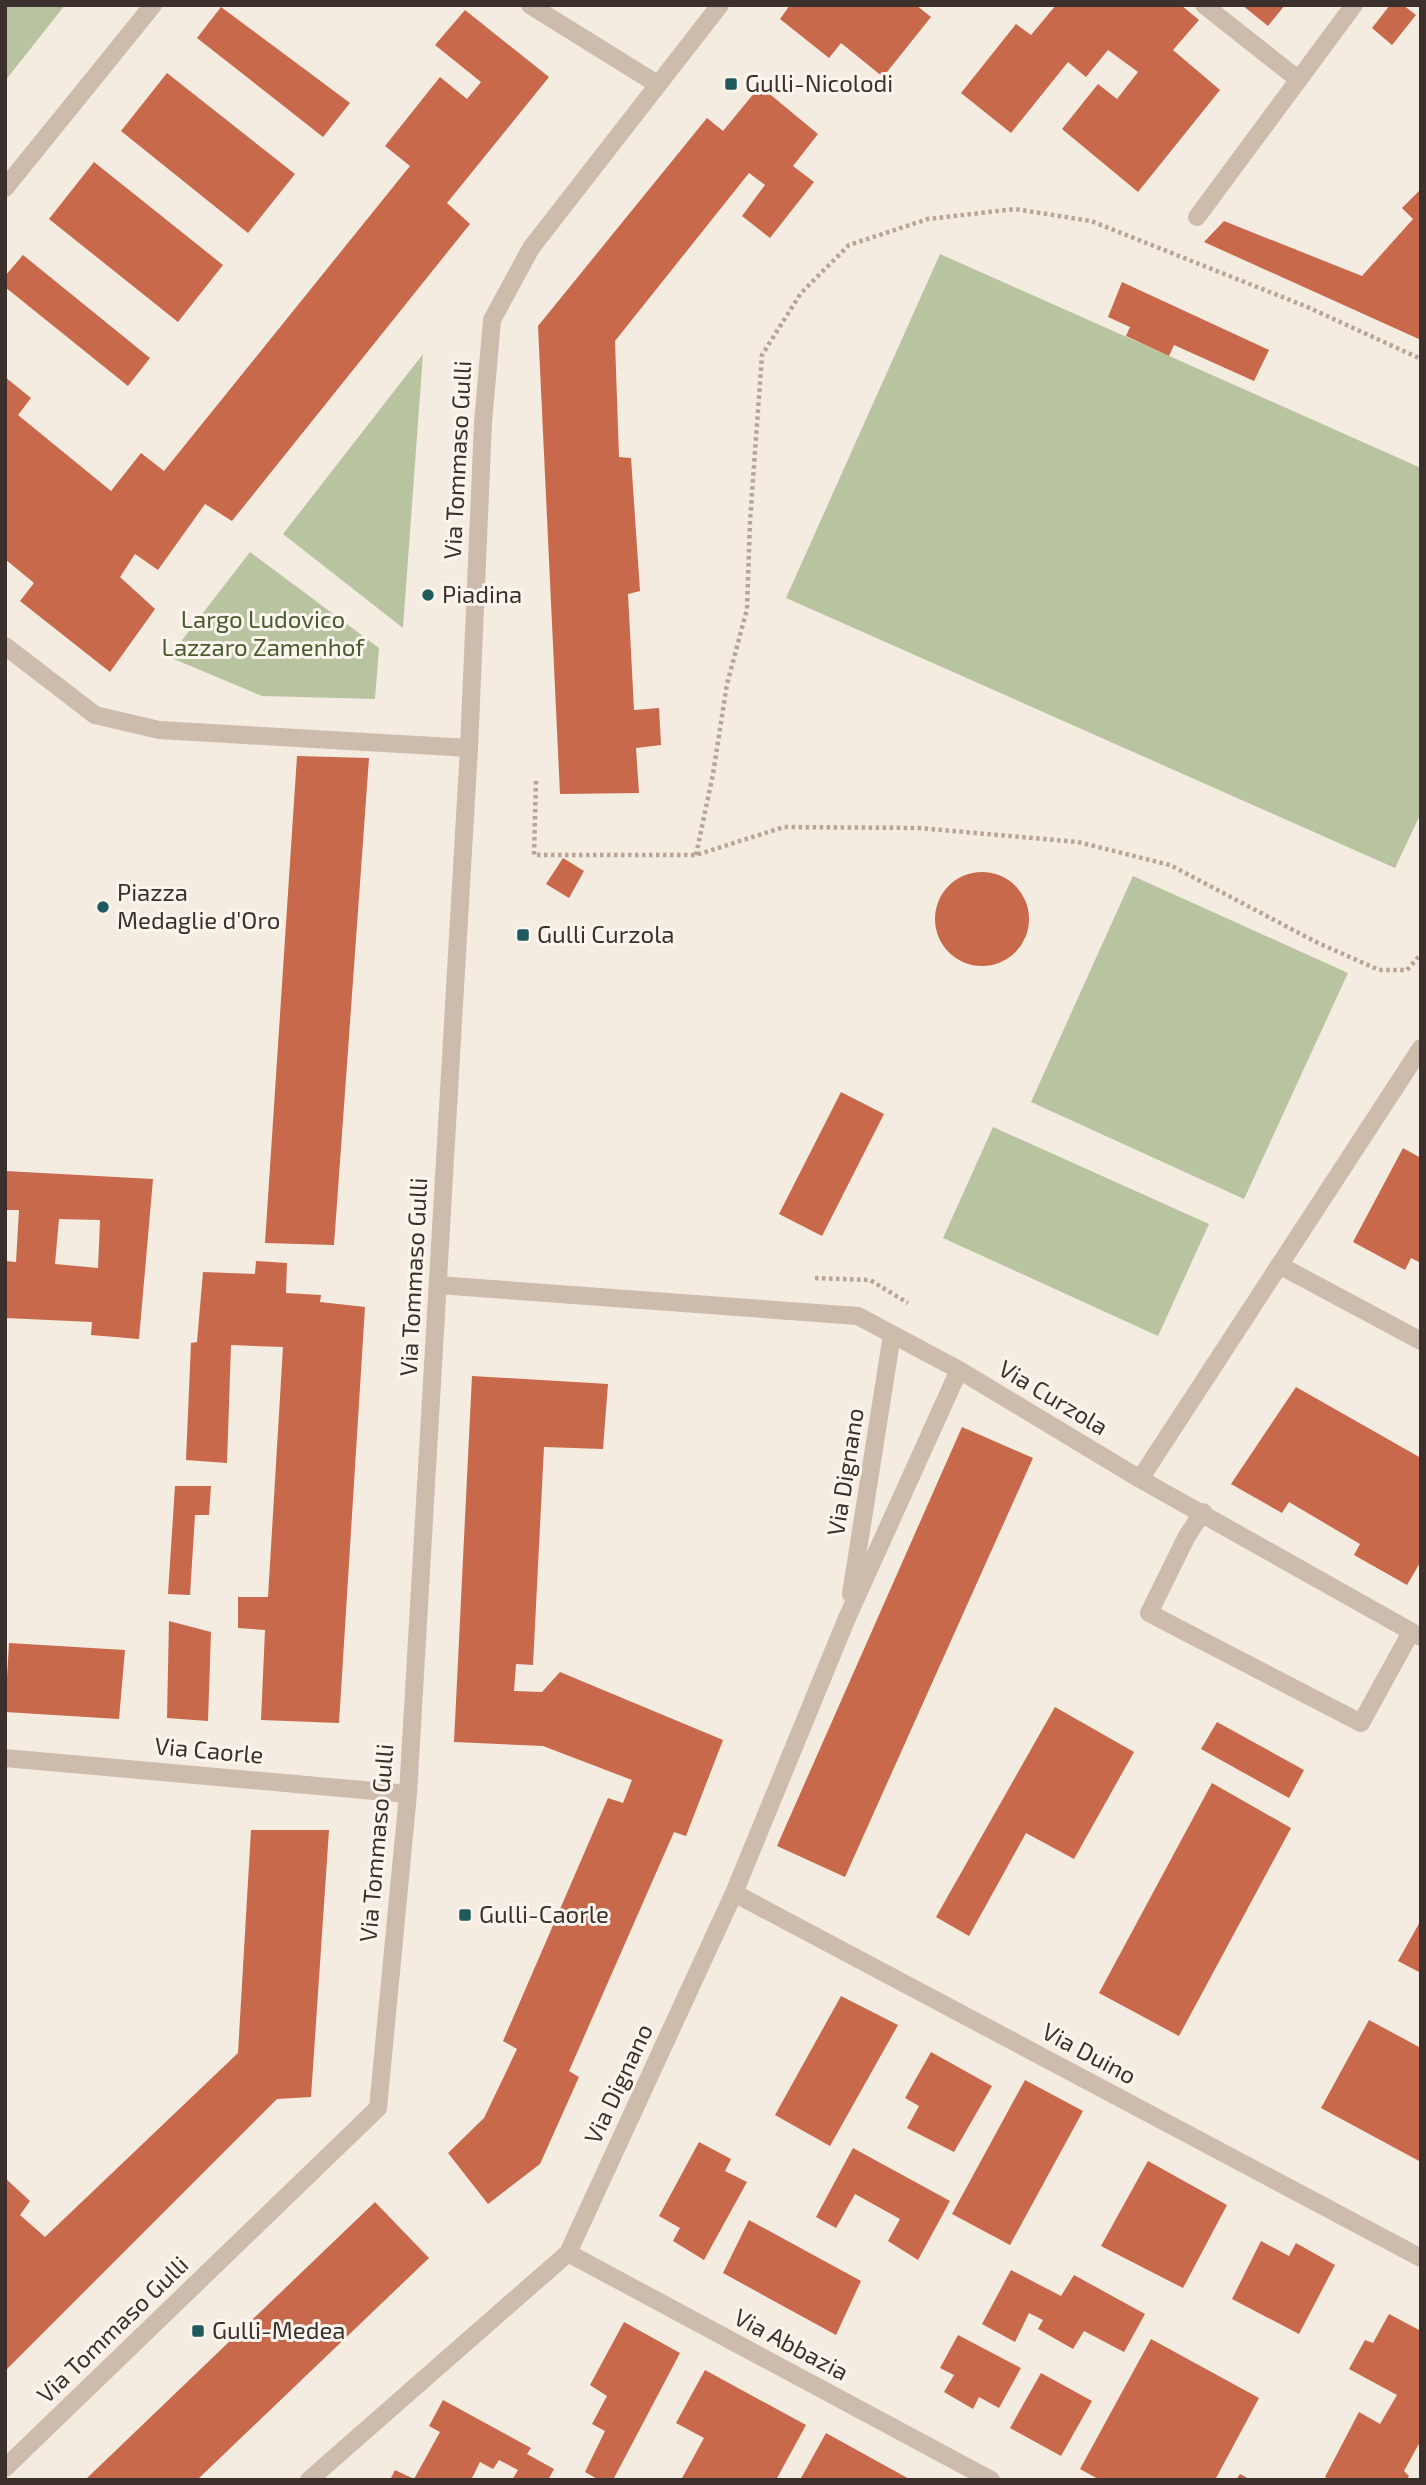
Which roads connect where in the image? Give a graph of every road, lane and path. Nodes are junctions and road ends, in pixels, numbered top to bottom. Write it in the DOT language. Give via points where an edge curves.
graph roads {
  1 [pos="153,5"];
  2 [pos="530,5"];
  3 [pos="720,5"];
  4 [pos="1204,5"];
  5 [pos="1354,5"];
  6 [pos="1298,80"];
  7 [pos="657,83"];
  8 [pos="5,188"];
  9 [pos="1197,217"];
  10 [pos="1421,359"];
  11 [pos="5,646"];
  12 [pos="468,748"];
  13 [pos="536,781"];
  14 [pos="696,855"];
  15 [pos="1421,954"];
  16 [pos="1421,1048"];
  17 [pos="1279,1265"];
  18 [pos="438,1285"];
  19 [pos="892,1335"];
  20 [pos="1421,1341"];
  21 [pos="958,1370"];
  22 [pos="1140,1479"];
  23 [pos="1203,1513"];
  24 [pos="847,1618"];
  25 [pos="1416,1635"];
  26 [pos="5,1758"];
  27 [pos="408,1794"];
  28 [pos="734,1893"];
  29 [pos="568,2253"];
  30 [pos="1421,2258"];
  31 [pos="9,2457"];
  32 [pos="309,2480"];
  33 [pos="991,2480"];
  1 -- 8 [label="street"];
  2 -- 7 [label="street"];
  3 -- 7 [label="street, Via Tommaso Gulli"];
  4 -- 6 [label="street"];
  5 -- 6 [label="street"];
  6 -- 9 [label="street"];
  7 -- 12 [label="street, Via Tommaso Gulli" via="531,248 492,320"];
  10 -- 14 [label="path" via="1305,306 1091,221 1015,209 928,219 849,246 801,293 762,355 747,609 727,684"];
  11 -- 12 [label="street" via="95,715 159,730"];
  12 -- 18 [label="street, Via Tommaso Gulli"];
  13 -- 14 [label="path" via="534,855"];
  14 -- 15 [label="path" via="784,827 919,828 1077,842 1170,865 1379,971 1407,970"];
  16 -- 17 [label="street"];
  17 -- 20 [label="street"];
  17 -- 22 [label="street"];
  18 -- 19 [label="street, Via Curzola" via="858,1316"];
  18 -- 27 [label="street, Via Tommaso Gulli"];
  19 -- 21 [label="street, Via Curzola"];
  19 -- 24 [label="street, Via Dignano"];
  21 -- 22 [label="street, Via Curzola"];
  21 -- 24 [label="street, Via Dignano"];
  22 -- 23 [label="street, Via Curzola"];
  23 -- 25 [label="street, Via Curzola"];
  23 -- 25 [label="street" via="1149,1613 1361,1723"];
  24 -- 28 [label="street, Via Dignano"];
  26 -- 27 [label="street, Via Caorle"];
  27 -- 31 [label="street, Via Tommaso Gulli" via="378,2108"];
  28 -- 29 [label="street, Via Dignano"];
  28 -- 30 [label="street, Via Duino"];
  29 -- 32 [label="street, Via Dignano"];
  29 -- 33 [label="street, Via Abbazia"];
}
